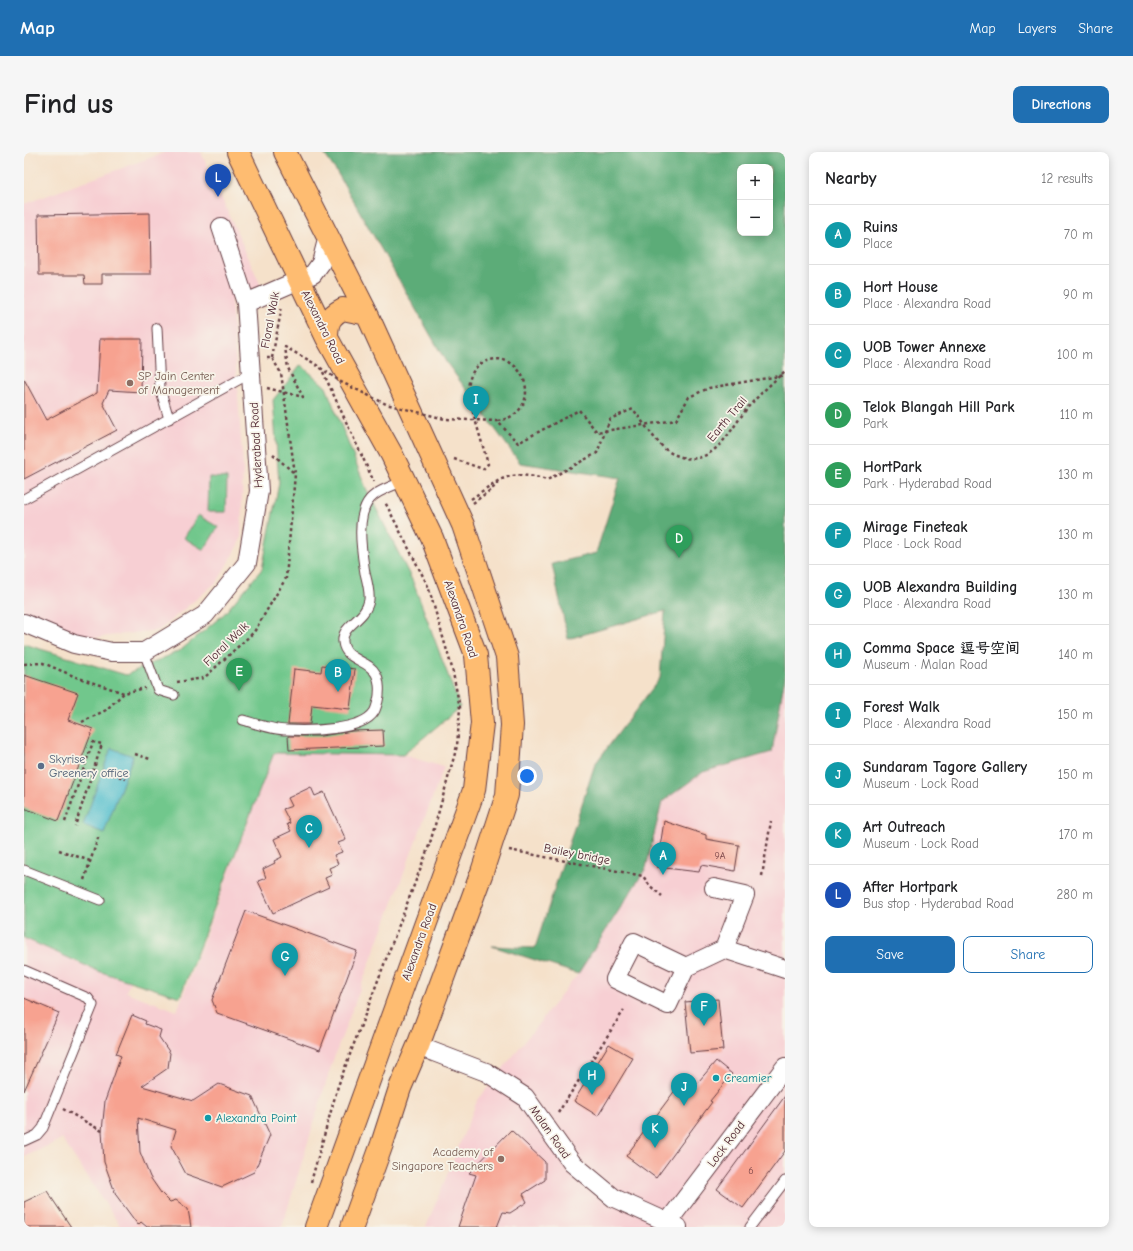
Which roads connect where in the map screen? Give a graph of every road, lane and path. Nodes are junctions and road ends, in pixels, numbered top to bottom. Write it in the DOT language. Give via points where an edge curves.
graph roads {
  1 [pos="238,152"];
  2 [pos="285,152"];
  3 [pos="221,227"];
  4 [pos="328,236"];
  5 [pos="292,282"];
  6 [pos="246,303"];
  7 [pos="367,314"];
  8 [pos="157,328"];
  9 [pos="327,338"];
  10 [pos="262,358"];
  11 [pos="272,358"];
  12 [pos="785,371"];
  13 [pos="785,375"];
  14 [pos="258,377"];
  15 [pos="267,388"];
  16 [pos="267,395"];
  17 [pos="169,419"];
  18 [pos="497,422"];
  19 [pos="272,452"];
  20 [pos="453,459"];
  21 [pos="295,474"];
  22 [pos="404,481"];
  23 [pos="497,481"];
  24 [pos="24,499"];
  25 [pos="471,499"];
  26 [pos="473,503"];
  27 [pos="24,623"];
  28 [pos="144,652"];
  29 [pos="24,664"];
  30 [pos="156,686"];
  31 [pos="124,693"];
  32 [pos="174,695"];
  33 [pos="243,720"];
  34 [pos="82,722"];
  35 [pos="135,754"];
  36 [pos="150,759"];
  37 [pos="102,770"];
  38 [pos="126,779"];
  39 [pos="64,822"];
  40 [pos="771,822"];
  41 [pos="75,826"];
  42 [pos="99,835"];
  43 [pos="59,850"];
  44 [pos="506,850"];
  45 [pos="90,861"];
  46 [pos="24,870"];
  47 [pos="762,876"];
  48 [pos="714,888"];
  49 [pos="80,892"];
  50 [pos="662,896"];
  51 [pos="100,900"];
  52 [pos="724,948"];
  53 [pos="686,967"];
  54 [pos="24,970"];
  55 [pos="785,970"];
  56 [pos="624,1010"];
  57 [pos="418,1046"];
  58 [pos="785,1067"];
  59 [pos="400,1088"];
  60 [pos="53,1104"];
  61 [pos="355,1119"];
  62 [pos="548,1129"];
  63 [pos="102,1131"];
  64 [pos="24,1141"];
  65 [pos="785,1181"];
  66 [pos="672,1225"];
  67 [pos="316,1227"];
  68 [pos="352,1227"];
  69 [pos="750,1227"];
  1 -- 5 [label="main road, Alexandra Road"];
  2 -- 4 [label="main road"];
  3 -- 6 [label="street, Hyderabad Road"];
  4 -- 5 [label="street" via="321,263 313,274"];
  4 -- 7 [label="main road"];
  5 -- 6 [label="street"];
  5 -- 9 [label="main road, Alexandra Road"];
  5 -- 11 [label="path, Floral Walk"];
  6 -- 14 [label="street, Hyderabad Road"];
  7 -- 9 [label="main road" via="343,309 333,314 327,323"];
  7 -- 57 [label="main road" via="463,525 507,657 510,695 512,725 507,795 482,872"];
  8 -- 17 [label="lane" via="160,388"];
  9 -- 22 [label="main road, Alexandra Road"];
  10 -- 11 [label="path, Floral Walk"];
  11 -- 21 [label="path, Floral Walk" via="281,373"];
  12 -- 23 [label="path, Earth Trail" via="749,405 729,434 712,451 701,456 676,456 665,450 633,409 610,419 597,453 547,480 511,475"];
  13 -- 18 [label="path, bridge" via="709,388 689,397 676,420 597,432 579,410 518,442"];
  14 -- 15 [label="path"];
  14 -- 17 [label="lane"];
  14 -- 28 [label="street, Hyderabad Road" via="259,491 247,563 205,615"];
  15 -- 16 [label="path"];
  15 -- 18 [label="path, bridge" via="303,397 288,368 285,347 341,382 386,404 445,419"];
  17 -- 24 [label="lane"];
  18 -- 20 [label="path, bridge" via="516,415 525,404 526,389 522,374 505,360 492,360 479,365 474,369 468,384 468,395 488,464 483,469"];
  19 -- 21 [label="path"];
  21 -- 30 [label="path, Floral Walk" via="286,578 254,632 204,678"];
  22 -- 33 [label="lane" via="379,491 369,500 362,518 361,535 369,599 366,612 345,630 342,640 344,650 376,673 379,697 374,712 363,722 332,729 286,730"];
  22 -- 61 [label="main road, Alexandra Road" via="432,538 476,655 482,723 474,790"];
  23 -- 25 [label="path, Earth Trail"];
  23 -- 26 [label="path" via="497,485"];
  27 -- 28 [label="street" via="74,644 112,652"];
  28 -- 30 [label="lane"];
  29 -- 31 [label="path" via="43,663"];
  30 -- 31 [label="path, Floral Walk"];
  30 -- 32 [label="lane" via="158,690"];
  31 -- 34 [label="path" via="106,710"];
  35 -- 36 [label="path"];
  37 -- 38 [label="path"];
  39 -- 41 [label="path" via="93,742 102,744"];
  40 -- 47 [label="path"];
  42 -- 45 [label="path"];
  43 -- 45 [label="path"];
  44 -- 50 [label="path, Bailey bridge" via="643,876"];
  45 -- 49 [label="path"];
  46 -- 49 [label="lane"];
  48 -- 52 [label="street" via="745,895"];
  49 -- 51 [label="lane"];
  52 -- 53 [label="street"];
  52 -- 55 [label="street"];
  54 -- 60 [label="lane" via="88,998 93,1005"];
  56 -- 62 [label="path"];
  57 -- 59 [label="main road"];
  57 -- 62 [label="street, Malan Road" via="486,1072 505,1084 525,1097"];
  58 -- 66 [label="street, Lock Road"];
  59 -- 61 [label="main road" via="374,1117 369,1120"];
  59 -- 68 [label="main road"];
  60 -- 63 [label="path"];
  60 -- 64 [label="lane" via="43,1128 37,1135"];
  61 -- 67 [label="main road, Alexandra Road"];
  62 -- 66 [label="street, Malan Road" via="572,1163 614,1198"];
  65 -- 69 [label="lane"];
}
